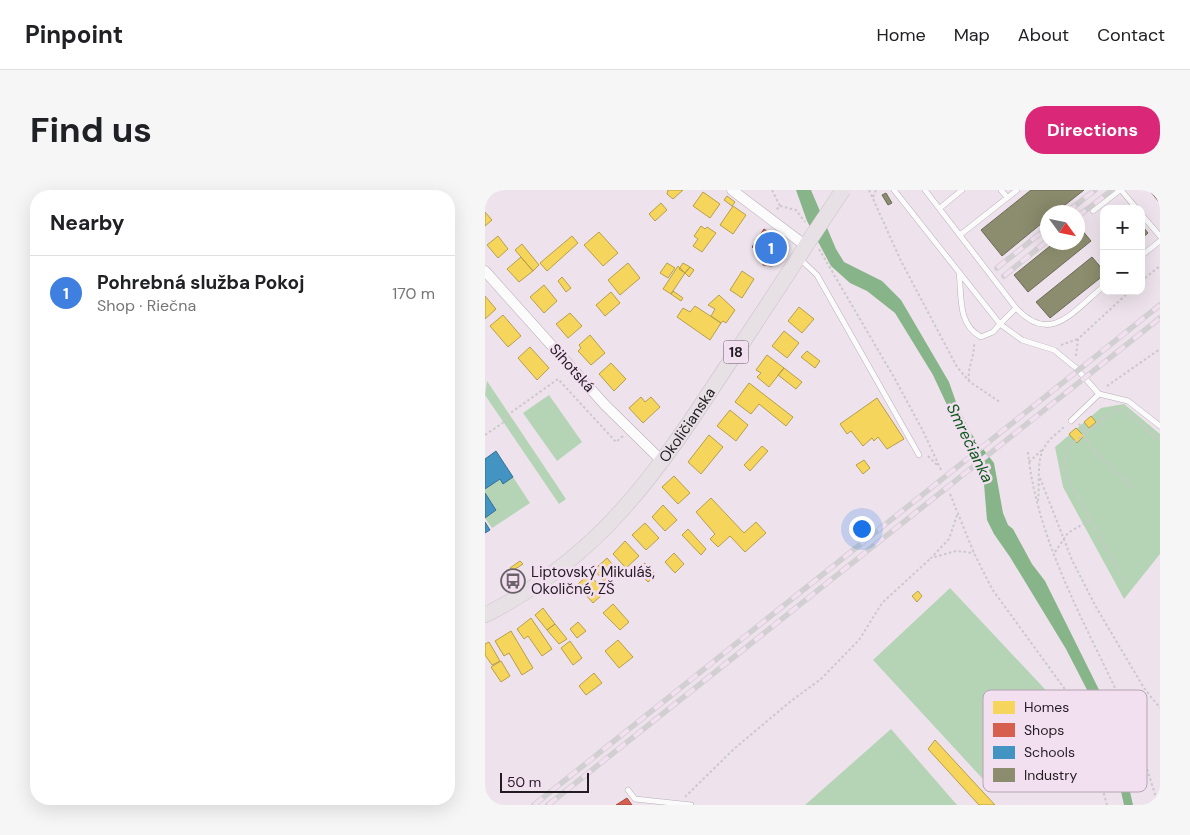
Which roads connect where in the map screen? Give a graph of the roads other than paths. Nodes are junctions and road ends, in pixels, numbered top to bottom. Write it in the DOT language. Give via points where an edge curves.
graph roads {
  1 [pos="731,190"];
  2 [pos="843,190"];
  3 [pos="893,190"];
  4 [pos="925,190"];
  5 [pos="962,190"];
  6 [pos="1001,190"];
  7 [pos="1017,190"];
  8 [pos="1120,190"];
  9 [pos="1007,198"];
  10 [pos="1133,205"];
  11 [pos="940,208"];
  12 [pos="1093,212"];
  13 [pos="1145,219"];
  14 [pos="961,236"];
  15 [pos="1160,236"];
  16 [pos="1160,241"];
  17 [pos="808,248"];
  18 [pos="1145,253"];
  19 [pos="485,271"];
  20 [pos="959,272"];
  21 [pos="1100,289"];
  22 [pos="1016,308"];
  23 [pos="1000,324"];
  24 [pos="1099,394"];
  25 [pos="1071,421"];
  26 [pos="1160,426"];
  27 [pos="919,454"];
  28 [pos="662,461"];
  29 [pos="485,614"];
  30 [pos="628,790"];
  31 [pos="691,805"];
  1 -- 17 [label="street"];
  2 -- 17 [label="main road, Okoličianska / 18, bridge"];
  3 -- 20 [label="lane"];
  4 -- 11 [label="lane"];
  5 -- 11 [label="lane"];
  6 -- 9 [label="lane"];
  7 -- 9 [label="lane"];
  8 -- 10 [label="lane"];
  8 -- 12 [label="lane"];
  9 -- 14 [label="lane"];
  11 -- 14 [label="lane"];
  13 -- 15 [label="lane"];
  14 -- 22 [label="lane"];
  16 -- 18 [label="lane"];
  17 -- 27 [label="lane" via="817,275"];
  17 -- 28 [label="main road, Okoličianska / 18"];
  19 -- 28 [label="street, Sihotská" via="605,405"];
  20 -- 23 [label="lane"];
  20 -- 23 [label="lane" via="963,313 968,327 981,337 993,332"];
  21 -- 22 [label="lane" via="1052,325 1032,323"];
  22 -- 23 [label="lane"];
  23 -- 24 [label="lane" via="1022,340 1050,348 1075,367"];
  24 -- 25 [label="lane"];
  24 -- 26 [label="lane" via="1128,401"];
  28 -- 29 [label="main road, Okoličianska / 18" via="625,508 585,549 547,579"];
  30 -- 31 [label="lane" via="635,799"];
}
